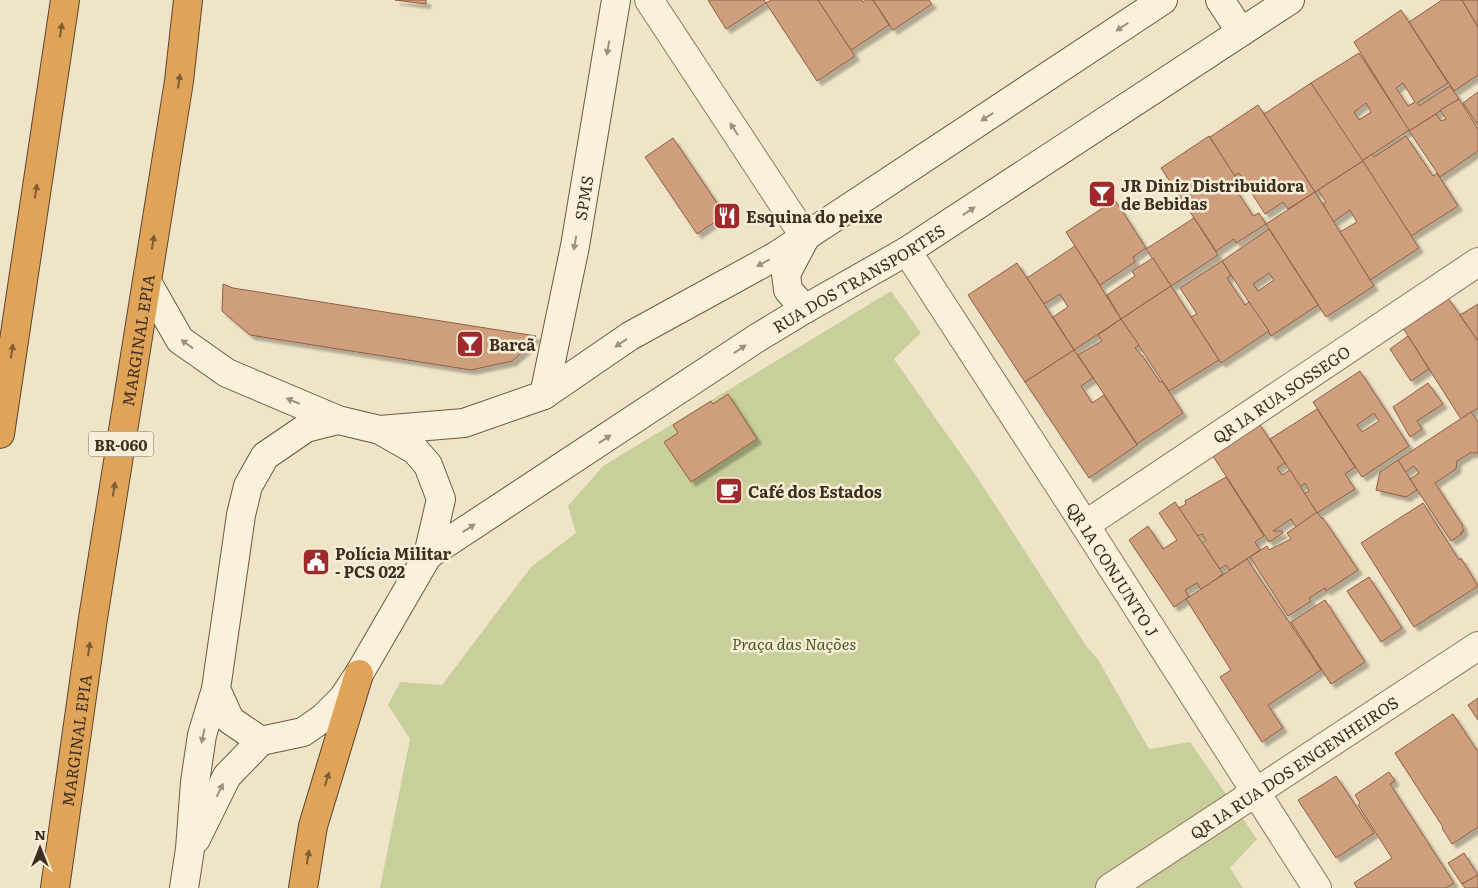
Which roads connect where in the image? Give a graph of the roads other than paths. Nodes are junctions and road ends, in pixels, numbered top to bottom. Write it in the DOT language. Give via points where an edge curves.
graph roads {
  1 [pos="65,0"];
  2 [pos="188,0"];
  3 [pos="616,0"];
  4 [pos="649,0"];
  5 [pos="1163,0"];
  6 [pos="1220,0"];
  7 [pos="1290,0"];
  8 [pos="1241,32"];
  9 [pos="806,237"];
  10 [pos="908,251"];
  11 [pos="1478,262"];
  12 [pos="147,282"];
  13 [pos="806,308"];
  14 [pos="544,395"];
  15 [pos="338,420"];
  16 [pos="380,430"];
  17 [pos="0,434"];
  18 [pos="1085,525"];
  19 [pos="428,555"];
  20 [pos="1478,646"];
  21 [pos="359,674"];
  22 [pos="216,689"];
  23 [pos="261,741"];
  24 [pos="1255,792"];
  25 [pos="190,849"];
  26 [pos="55,888"];
  27 [pos="184,888"];
  28 [pos="303,888"];
  29 [pos="1110,888"];
  30 [pos="1316,888"];
  17 -- 1 [label="highway, one-way"];
  12 -- 2 [label="highway, MARGINAL EPIA / BR-060, one-way" via="179,81"];
  3 -- 14 [label="street, SPMS, one-way" via="575,246"];
  9 -- 4 [label="street, one-way"];
  5 -- 9 [label="street, one-way"];
  6 -- 8 [label="street"];
  7 -- 8 [label="street, RUA DOS TRANSPORTES"];
  10 -- 8 [label="street, RUA DOS TRANSPORTES, one-way"];
  9 -- 13 [label="street" via="786,274 788,290"];
  9 -- 14 [label="street, one-way" via="630,336"];
  10 -- 13 [label="street, RUA DOS TRANSPORTES"];
  10 -- 18 [label="street, QR 1A CONJUNTO J"];
  11 -- 18 [label="street, QR 1A RUA SOSSEGO"];
  15 -- 12 [label="street, one-way" via="227,373 180,340"];
  26 -- 12 [label="highway, MARGINAL EPIA / BR-060, one-way" via="93,618"];
  19 -- 13 [label="street, RUA DOS TRANSPORTES, one-way"];
  14 -- 16 [label="street" via="464,423"];
  15 -- 16 [label="street"];
  15 -- 22 [label="street" via="306,428 265,456 248,486"];
  16 -- 19 [label="street" via="415,450 428,465 440,499"];
  18 -- 24 [label="street, QR 1A CONJUNTO J"];
  19 -- 21 [label="street"];
  20 -- 24 [label="street, QR 1A RUA DOS ENGENHEIROS"];
  21 -- 23 [label="street" via="343,698 303,732"];
  28 -- 21 [label="highway, one-way" via="313,826"];
  22 -- 23 [label="street" via="230,720"];
  22 -- 25 [label="street, one-way" via="202,735"];
  25 -- 23 [label="street, one-way" via="227,776"];
  24 -- 29 [label="street, QR 1A RUA DOS ENGENHEIROS"];
  24 -- 30 [label="street, QR 1A CONJUNTO J"];
  25 -- 27 [label="street"];
}
